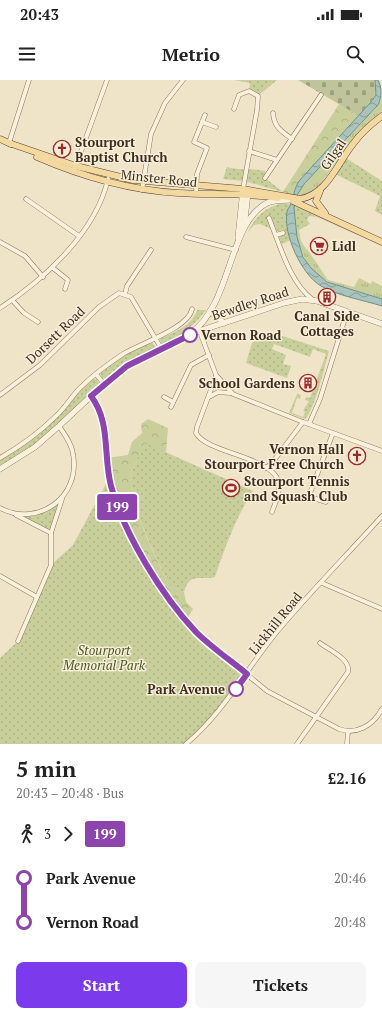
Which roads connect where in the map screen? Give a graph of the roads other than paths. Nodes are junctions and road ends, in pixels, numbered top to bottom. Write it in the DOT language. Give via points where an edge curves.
graph roads {
  1 [pos="24,80"];
  2 [pos="107,80"];
  3 [pos="183,80"];
  4 [pos="29,81"];
  5 [pos="321,95"];
  6 [pos="234,109"];
  7 [pos="273,113"];
  8 [pos="205,116"];
  9 [pos="382,116"];
  10 [pos="202,122"];
  11 [pos="216,127"];
  12 [pos="0,139"];
  13 [pos="292,139"];
  14 [pos="9,143"];
  15 [pos="249,151"];
  16 [pos="277,160"];
  17 [pos="75,170"];
  18 [pos="109,175"];
  19 [pos="265,178"];
  20 [pos="143,182"];
  21 [pos="107,183"];
  22 [pos="196,186"];
  23 [pos="324,186"];
  24 [pos="246,189"];
  25 [pos="142,190"];
  26 [pos="196,194"];
  27 [pos="245,196"];
  28 [pos="26,199"];
  29 [pos="290,199"];
  30 [pos="298,201"];
  31 [pos="330,217"];
  32 [pos="269,218"];
  33 [pos="243,232"];
  34 [pos="283,233"];
  35 [pos="276,235"];
  36 [pos="79,236"];
  37 [pos="186,237"];
  38 [pos="382,242"];
  39 [pos="0,243"];
  40 [pos="151,250"];
  41 [pos="236,250"];
  42 [pos="53,268"];
  43 [pos="44,277"];
  44 [pos="65,290"];
  45 [pos="125,294"];
  46 [pos="12,300"];
  47 [pos="313,300"];
  48 [pos="0,308"];
  49 [pos="192,309"];
  50 [pos="210,311"];
  51 [pos="347,312"];
  52 [pos="38,322"];
  53 [pos="224,323"];
  54 [pos="382,324"];
  55 [pos="200,332"];
  56 [pos="187,335"];
  57 [pos="155,337"];
  58 [pos="161,348"];
  59 [pos="209,355"];
  60 [pos="96,374"];
  61 [pos="216,375"];
  62 [pos="104,384"];
  63 [pos="0,394"];
  64 [pos="233,394"];
  65 [pos="91,396"];
  66 [pos="164,397"];
  67 [pos="207,399"];
  68 [pos="173,402"];
  69 [pos="171,407"];
  70 [pos="303,422"];
  71 [pos="309,424"];
  72 [pos="59,426"];
  73 [pos="333,433"];
  74 [pos="382,451"];
  75 [pos="0,458"];
  76 [pos="266,468"];
  77 [pos="0,469"];
  78 [pos="62,499"];
  79 [pos="326,502"];
  80 [pos="0,508"];
  81 [pos="272,512"];
  82 [pos="16,515"];
  83 [pos="382,516"];
  84 [pos="50,533"];
  85 [pos="0,576"];
  86 [pos="322,583"];
  87 [pos="37,596"];
  88 [pos="382,609"];
  89 [pos="18,641"];
  90 [pos="320,643"];
  91 [pos="247,674"];
  92 [pos="382,709"];
  93 [pos="317,717"];
  94 [pos="348,732"];
  95 [pos="186,744"];
  96 [pos="298,744"];
  97 [pos="347,744"];
  1 -- 4 [label="street"];
  2 -- 17 [label="street"];
  3 -- 20 [label="street" via="157,119 147,151"];
  4 -- 14 [label="street"];
  5 -- 13 [label="street"];
  6 -- 15 [label="street" via="239,95 249,91 258,96"];
  7 -- 13 [label="street" via="277,127"];
  8 -- 10 [label="street"];
  9 -- 23 [label="main road, Gilgal" via="352,144"];
  10 -- 11 [label="street"];
  10 -- 22 [label="street" via="194,142 206,148 197,174"];
  12 -- 14 [label="main road, Minster Road"];
  13 -- 16 [label="street"];
  14 -- 17 [label="main road, Minster Road"];
  15 -- 16 [label="street"];
  15 -- 24 [label="street" via="244,181"];
  16 -- 19 [label="street"];
  17 -- 18 [label="main road, Minster Road"];
  17 -- 21 [label="main road, Minster Road"];
  18 -- 20 [label="main road, Minster Road"];
  18 -- 21 [label="street"];
  20 -- 22 [label="main road, Minster Road"];
  20 -- 25 [label="street"];
  21 -- 25 [label="main road, Minster Road"];
  21 -- 36 [label="street" via="102,198"];
  22 -- 24 [label="main road, Minster Road"];
  22 -- 26 [label="street"];
  23 -- 30 [label="main road, Gilgal"];
  23 -- 31 [label="main road" via="316,201"];
  24 -- 27 [label="main road"];
  24 -- 29 [label="main road, Minster Road"];
  25 -- 26 [label="main road, Minster Road"];
  26 -- 27 [label="main road, Minster Road"];
  27 -- 29 [label="main road, Minster Road"];
  27 -- 33 [label="main road"];
  27 -- 41 [label="main road"];
  28 -- 36 [label="street"];
  29 -- 30 [label="main road"];
  29 -- 33 [label="main road" via="273,201 263,206 250,219"];
  30 -- 31 [label="main road"];
  31 -- 38 [label="main road"];
  32 -- 35 [label="street"];
  33 -- 41 [label="main road"];
  34 -- 35 [label="street"];
  35 -- 47 [label="street" via="296,280 303,292"];
  36 -- 42 [label="street"];
  37 -- 41 [label="street"];
  39 -- 43 [label="street" via="25,256"];
  40 -- 45 [label="street" via="127,286"];
  41 -- 50 [label="main road"];
  42 -- 43 [label="street"];
  42 -- 44 [label="street" via="68,280"];
  43 -- 46 [label="street"];
  45 -- 57 [label="street" via="131,297"];
  45 -- 63 [label="street, Dorsett Road" via="114,295 98,307 52,354"];
  46 -- 48 [label="street"];
  46 -- 52 [label="street" via="24,313"];
  47 -- 51 [label="main road, Bewdley Road"];
  47 -- 53 [label="main road, Bewdley Road" via="293,300"];
  49 -- 57 [label="street, Bewdley Road" via="190,317 185,322 170,332"];
  50 -- 53 [label="main road"];
  50 -- 56 [label="main road" via="200,326"];
  51 -- 54 [label="main road, Bewdley Road"];
  51 -- 71 [label="street" via="320,399"];
  53 -- 55 [label="main road, Bewdley Road"];
  55 -- 56 [label="main road, Bewdley Road"];
  55 -- 59 [label="street"];
  56 -- 58 [label="main road, Bewdley Road"];
  57 -- 58 [label="street"];
  57 -- 60 [label="street, Bewdley Road" via="122,355"];
  58 -- 62 [label="main road, Bewdley Road" via="127,366"];
  59 -- 61 [label="street"];
  59 -- 68 [label="street" via="190,365"];
  60 -- 62 [label="street"];
  60 -- 75 [label="street, Bewdley Road" via="56,416"];
  61 -- 64 [label="street"];
  61 -- 67 [label="street"];
  62 -- 65 [label="main road, Bewdley Road"];
  64 -- 67 [label="street" via="218,392"];
  64 -- 70 [label="street"];
  65 -- 72 [label="main road, Bewdley Road"];
  65 -- 91 [label="street" via="103,418 109,478 118,510 142,556 173,606 186,621"];
  66 -- 68 [label="street"];
  67 -- 76 [label="street" via="197,427 196,433 199,438"];
  68 -- 69 [label="street"];
  70 -- 71 [label="street"];
  70 -- 76 [label="street"];
  71 -- 73 [label="street"];
  72 -- 77 [label="main road, Bewdley Road" via="35,447"];
  72 -- 78 [label="street" via="74,454 72,482"];
  73 -- 74 [label="street"];
  73 -- 79 [label="street" via="310,493 313,498"];
  76 -- 81 [label="street" via="274,473 280,484"];
  78 -- 82 [label="street" via="46,510"];
  78 -- 84 [label="street"];
  80 -- 82 [label="street"];
  82 -- 84 [label="street"];
  83 -- 86 [label="street, Lickhill Road"];
  84 -- 87 [label="street" via="51,565"];
  85 -- 87 [label="street"];
  86 -- 88 [label="street"];
  86 -- 91 [label="street, Lickhill Road" via="275,635"];
  87 -- 89 [label="street"];
  90 -- 93 [label="street" via="347,663 349,668"];
  91 -- 93 [label="street" via="267,691"];
  91 -- 95 [label="street, Lickhill Road" via="208,723"];
  92 -- 94 [label="street" via="366,726"];
  93 -- 94 [label="street"];
  93 -- 96 [label="street"];
  94 -- 97 [label="street"];
}
